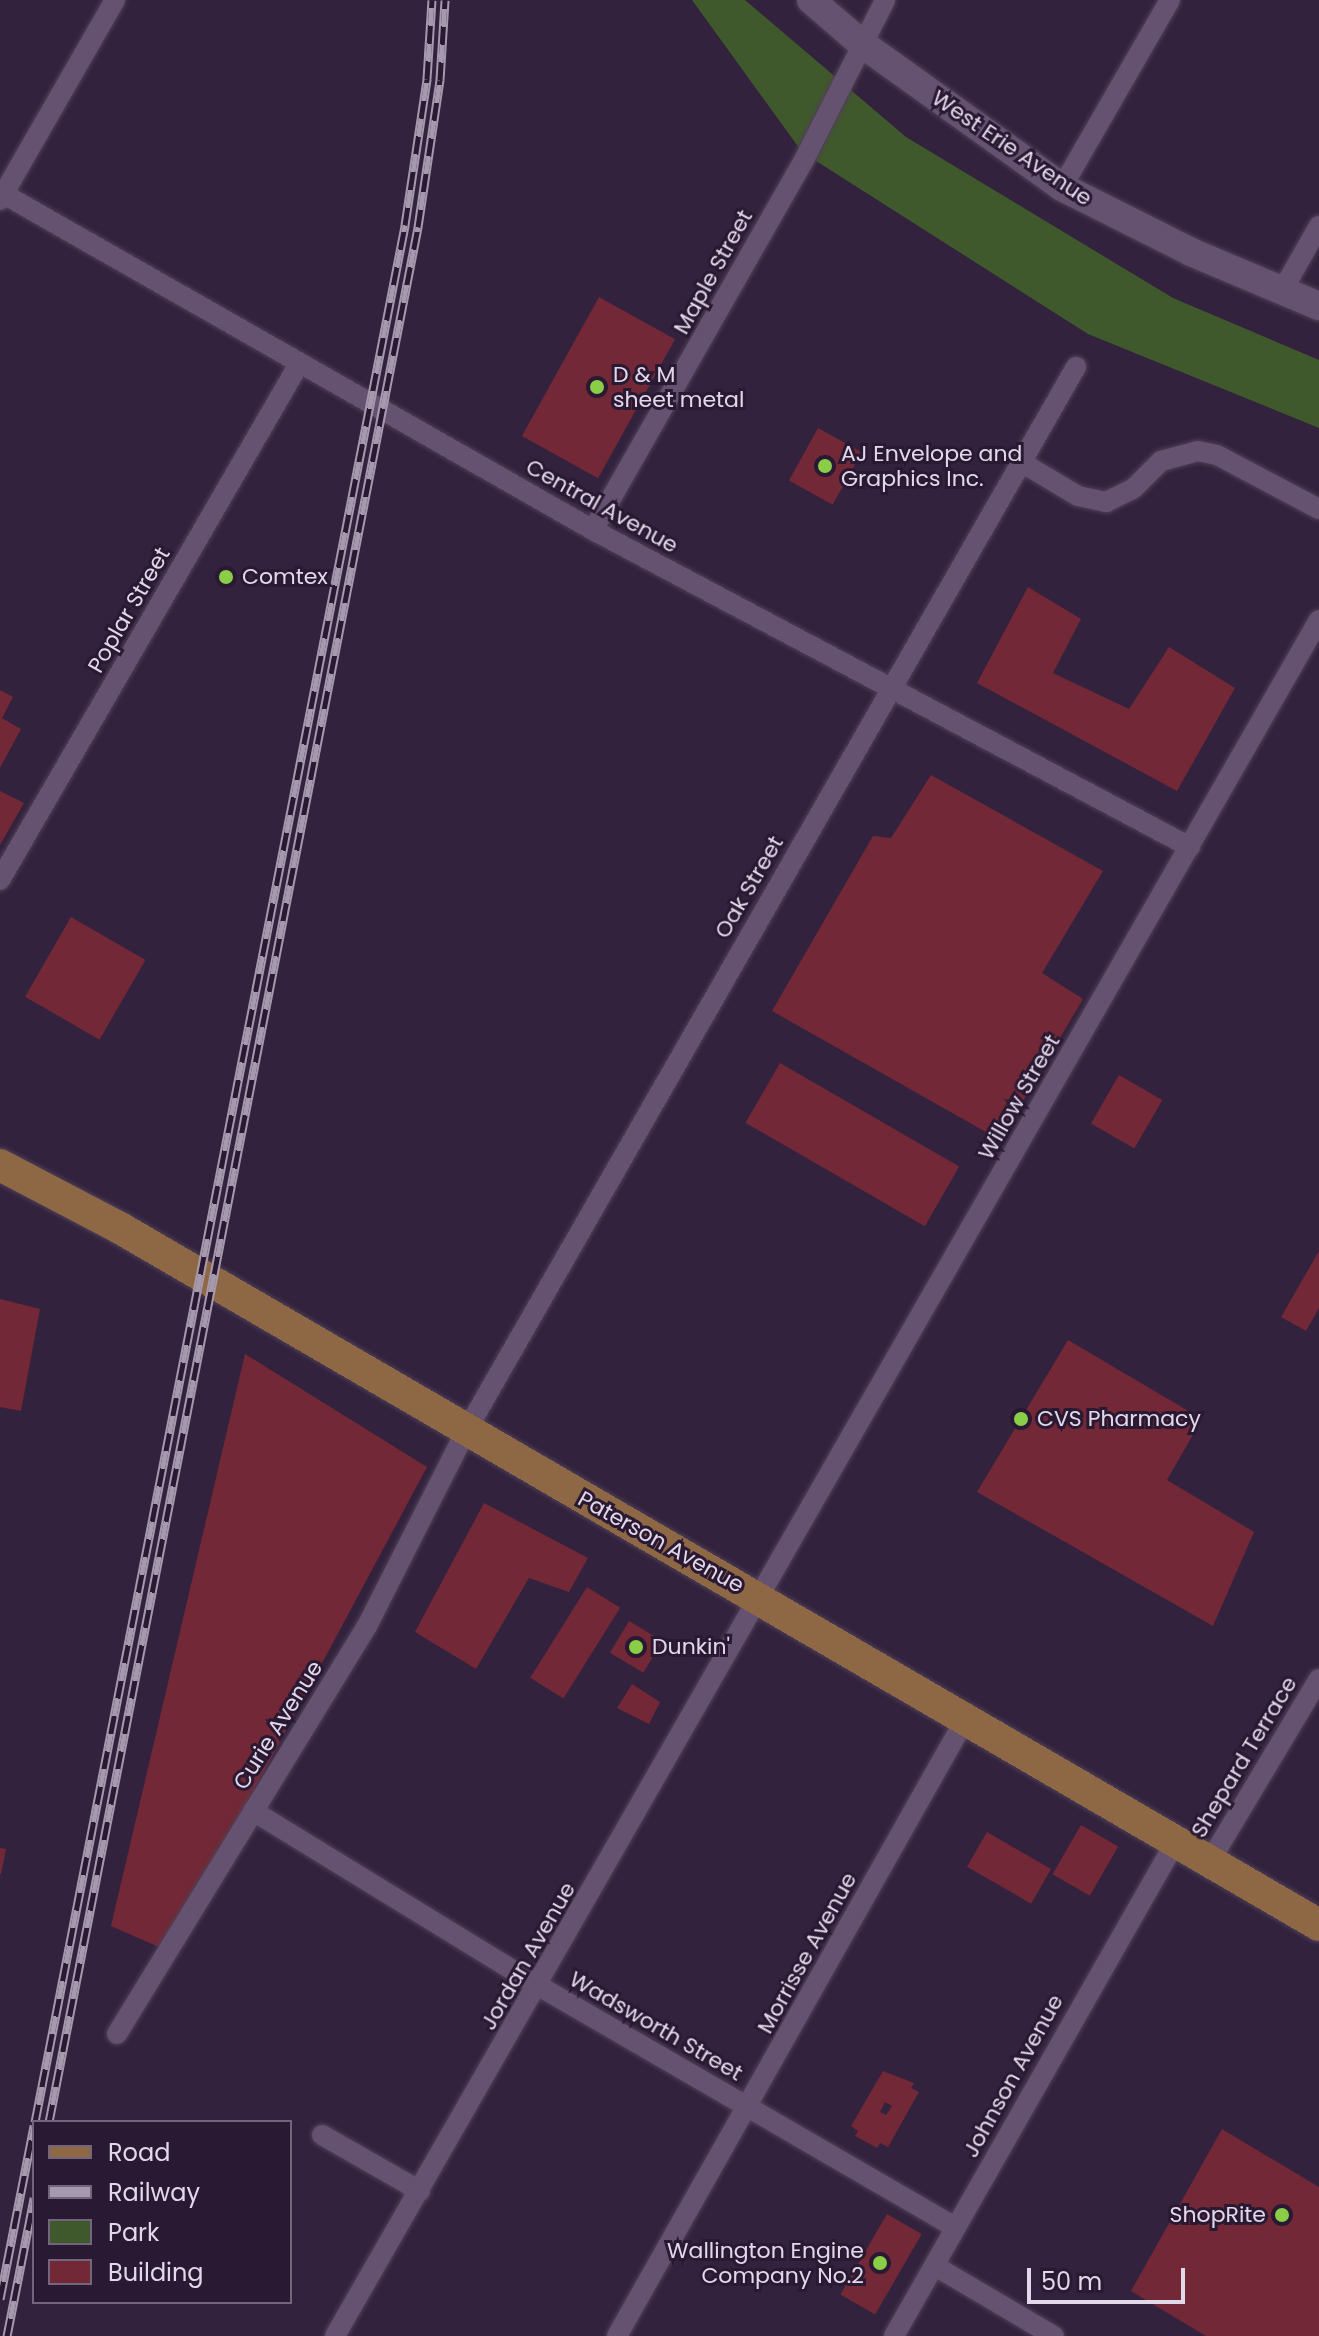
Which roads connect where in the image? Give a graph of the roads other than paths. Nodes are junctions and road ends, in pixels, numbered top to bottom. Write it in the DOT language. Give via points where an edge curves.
graph roads {
  1 [pos="115,0"];
  2 [pos="811,0"];
  3 [pos="885,0"];
  4 [pos="1170,0"];
  5 [pos="861,43"];
  6 [pos="1062,187"];
  7 [pos="1,196"];
  8 [pos="1319,226"];
  9 [pos="1282,291"];
  10 [pos="1319,306"];
  11 [pos="299,364"];
  12 [pos="1076,367"];
  13 [pos="1021,462"];
  14 [pos="1319,509"];
  15 [pos="593,530"];
  16 [pos="1319,620"];
  17 [pos="889,692"];
  18 [pos="1190,847"];
  19 [pos="0,880"];
  20 [pos="0,1165"];
  21 [pos="465,1433"];
  22 [pos="762,1598"];
  23 [pos="1319,1679"];
  24 [pos="966,1718"];
  25 [pos="253,1811"];
  26 [pos="1176,1841"];
  27 [pos="1210,1861"];
  28 [pos="1319,1925"];
  29 [pos="539,1986"];
  30 [pos="117,2034"];
  31 [pos="748,2107"];
  32 [pos="322,2135"];
  33 [pos="420,2191"];
  34 [pos="955,2227"];
  35 [pos="935,2266"];
  36 [pos="335,2336"];
  37 [pos="617,2336"];
  38 [pos="894,2336"];
  39 [pos="1054,2336"];
  1 -- 7 [label="street"];
  2 -- 5 [label="street, West Erie Avenue"];
  3 -- 5 [label="street, Maple Street"];
  4 -- 6 [label="street"];
  5 -- 6 [label="street, West Erie Avenue"];
  5 -- 15 [label="street, Maple Street" via="805,158"];
  6 -- 9 [label="street, West Erie Avenue"];
  7 -- 11 [label="street, Central Avenue"];
  8 -- 9 [label="street"];
  9 -- 10 [label="street, West Erie Avenue"];
  11 -- 15 [label="street, Central Avenue"];
  11 -- 19 [label="street, Poplar Street"];
  12 -- 13 [label="street, Oak Street"];
  13 -- 14 [label="street" via="1078,496 1106,502 1133,489 1161,461 1198,451 1217,455"];
  13 -- 17 [label="street, Oak Street"];
  15 -- 17 [label="street, Central Avenue"];
  16 -- 18 [label="street, Willow Street"];
  17 -- 18 [label="street, Central Avenue"];
  17 -- 21 [label="street, Oak Street"];
  18 -- 22 [label="street, Willow Street"];
  20 -- 21 [label="main road, Paterson Avenue" via="120,1228"];
  21 -- 22 [label="main road, Paterson Avenue"];
  21 -- 25 [label="street, Curie Avenue" via="367,1626"];
  22 -- 24 [label="main road, Paterson Avenue"];
  22 -- 29 [label="street, Jordan Avenue"];
  23 -- 27 [label="street, Shepard Terrace"];
  24 -- 26 [label="main road, Paterson Avenue"];
  24 -- 31 [label="street, Morrisse Avenue"];
  25 -- 29 [label="street, Wadsworth Street"];
  25 -- 30 [label="street, Curie Avenue"];
  26 -- 27 [label="main road, Paterson Avenue"];
  26 -- 34 [label="street, Johnson Avenue"];
  27 -- 28 [label="main road, Paterson Avenue"];
  29 -- 31 [label="street, Wadsworth Street"];
  29 -- 33 [label="street, Jordan Avenue"];
  31 -- 34 [label="street, Wadsworth Street"];
  31 -- 37 [label="street, Morrisse Avenue"];
  32 -- 33 [label="street"];
  33 -- 36 [label="street, Jordan Avenue"];
  34 -- 35 [label="street, Johnson Avenue"];
  35 -- 38 [label="street, Johnson Avenue"];
  35 -- 39 [label="street"];
}
